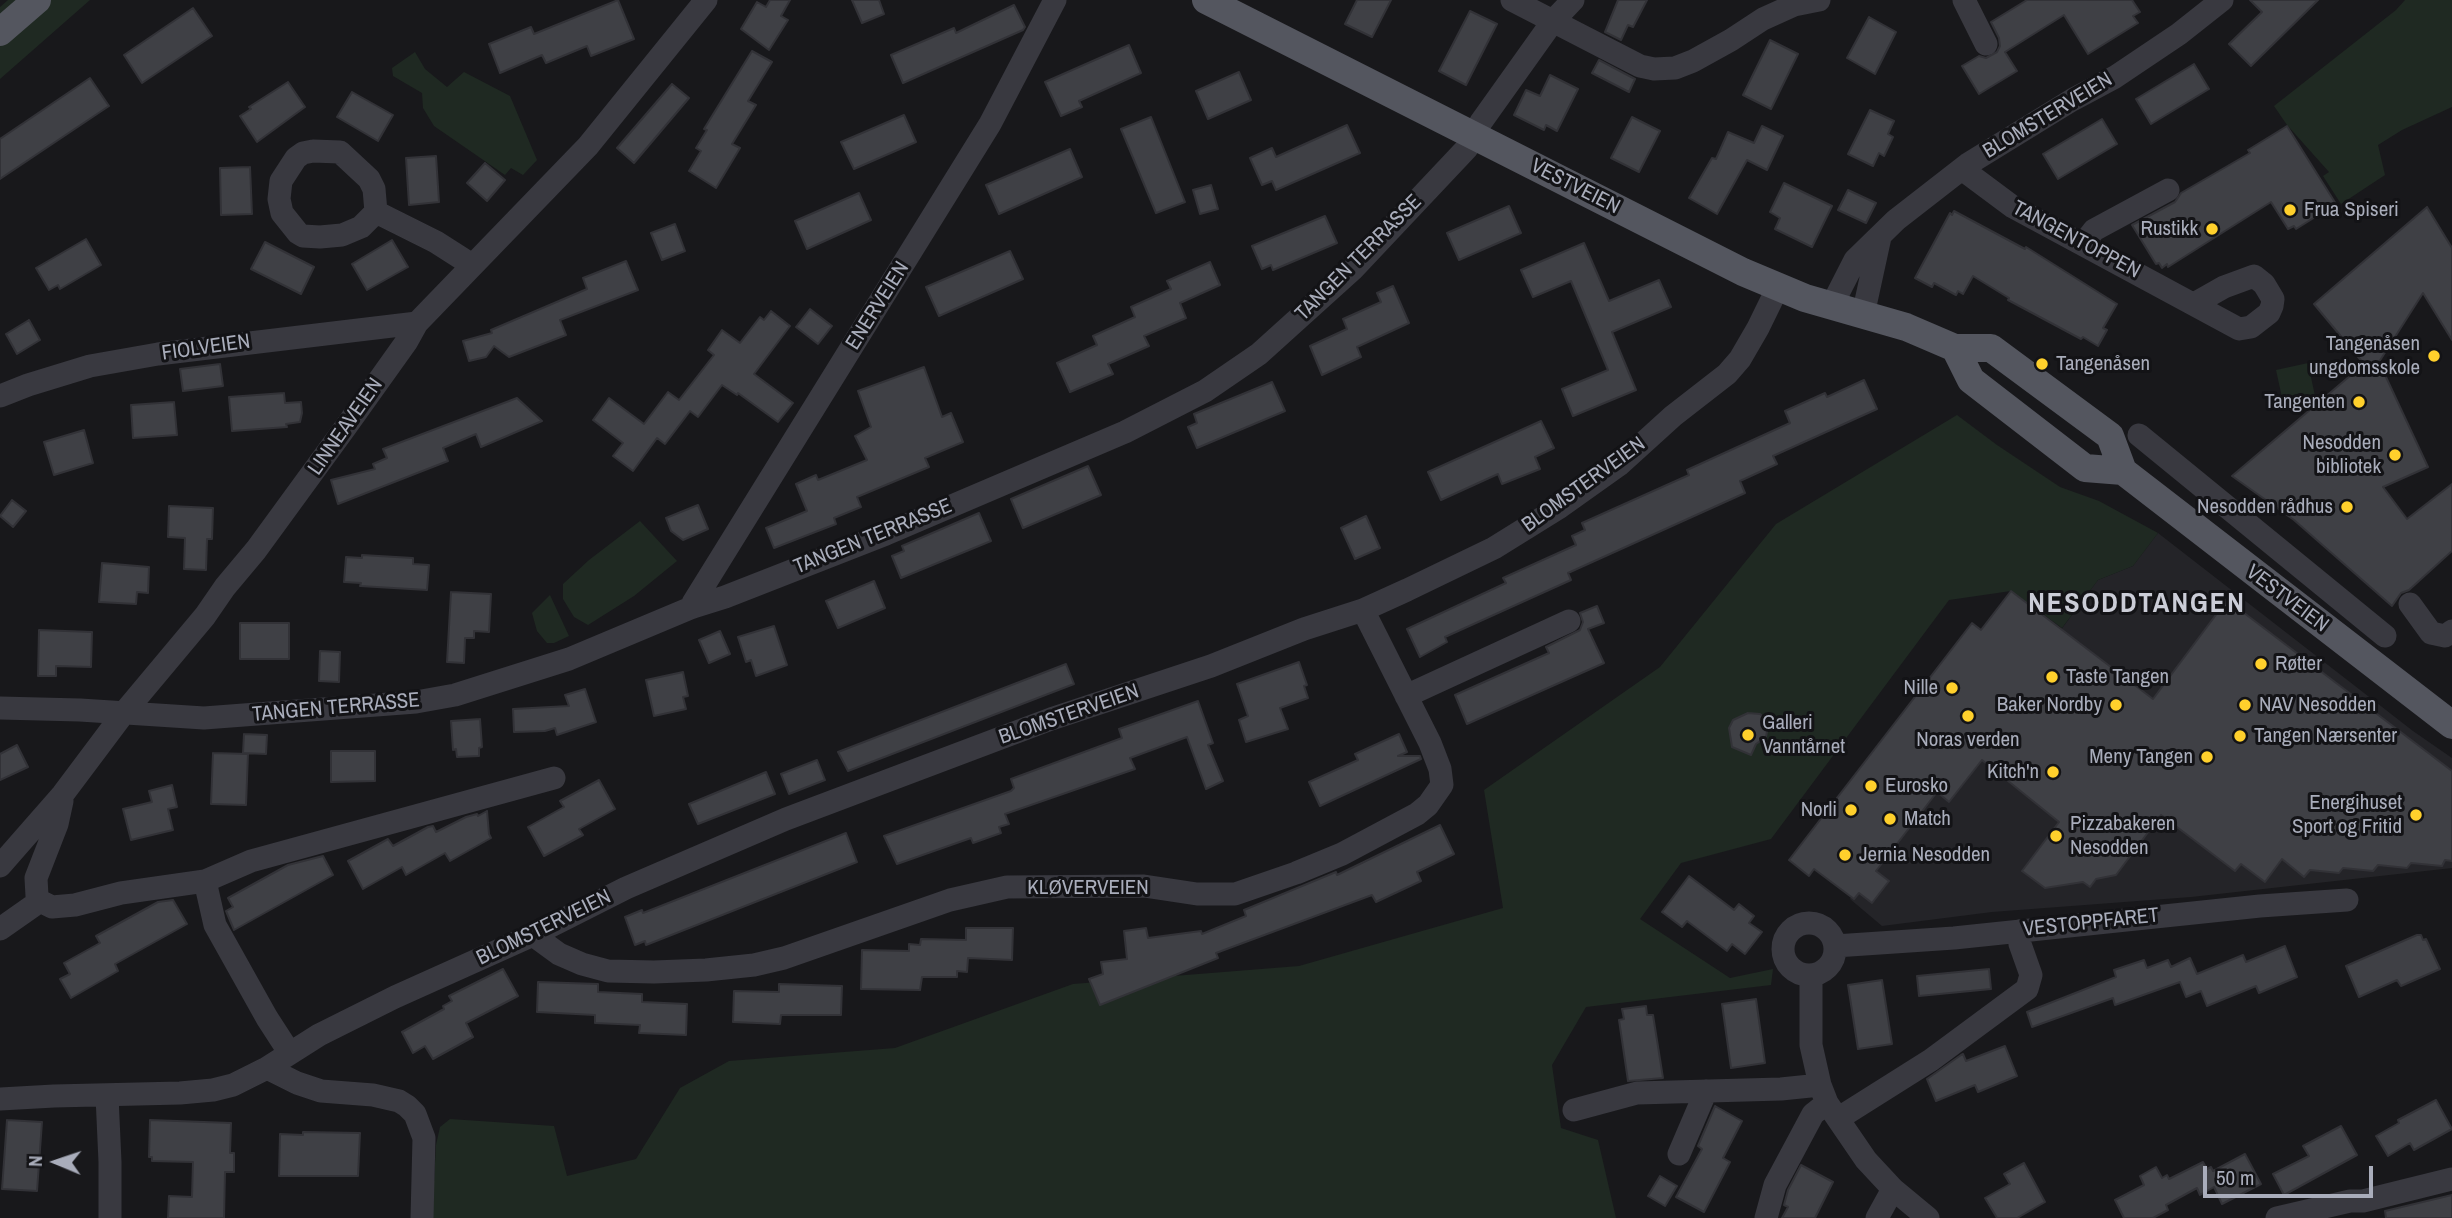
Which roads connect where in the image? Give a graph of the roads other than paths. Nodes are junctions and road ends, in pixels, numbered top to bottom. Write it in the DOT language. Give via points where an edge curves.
graph roads {
  1 [pos="37,0"];
  2 [pos="706,0"];
  3 [pos="1055,0"];
  4 [pos="1206,0"];
  5 [pos="1512,0"];
  6 [pos="1573,0"];
  7 [pos="1819,0"];
  8 [pos="1964,0"];
  9 [pos="2222,0"];
  10 [pos="1553,21"];
  11 [pos="0,33"];
  12 [pos="1986,44"];
  13 [pos="1475,136"];
  14 [pos="1962,169"];
  15 [pos="2168,190"];
  16 [pos="376,212"];
  17 [pos="1880,237"];
  18 [pos="2083,244"];
  19 [pos="472,265"];
  20 [pos="1778,287"];
  21 [pos="2194,304"];
  22 [pos="1831,307"];
  23 [pos="1863,315"];
  24 [pos="416,323"];
  25 [pos="1955,348"];
  26 [pos="0,396"];
  27 [pos="2139,435"];
  28 [pos="2123,471"];
  29 [pos="2410,604"];
  30 [pos="694,607"];
  31 [pos="1363,610"];
  32 [pos="1569,621"];
  33 [pos="2452,631"];
  34 [pos="2385,636"];
  35 [pos="1406,696"];
  36 [pos="0,708"];
  37 [pos="123,714"];
  38 [pos="2452,725"];
  39 [pos="554,778"];
  40 [pos="63,794"];
  41 [pos="0,866"];
  42 [pos="205,881"];
  43 [pos="2347,900"];
  44 [pos="40,901"];
  45 [pos="0,929"];
  46 [pos="2019,931"];
  47 [pos="533,934"];
  48 [pos="1835,946"];
  49 [pos="1811,976"];
  50 [pos="289,1052"];
  51 [pos="267,1068"];
  52 [pos="1706,1091"];
  53 [pos="107,1096"];
  54 [pos="0,1099"];
  55 [pos="1829,1102"];
  56 [pos="1574,1110"];
  57 [pos="1679,1154"];
  58 [pos="2452,1179"];
  59 [pos="1893,1189"];
  60 [pos="2365,1210"];
  61 [pos="110,1218"];
  62 [pos="422,1218"];
  63 [pos="1766,1218"];
  64 [pos="1877,1218"];
  65 [pos="1928,1218"];
  66 [pos="2277,1218"];
  1 -- 11 [label="main road"];
  2 -- 19 [label="street, LINNEAVEIEN" via="588,146"];
  3 -- 30 [label="street, ENERVEIEN" via="990,124"];
  4 -- 13 [label="main road, VESTVEIEN"];
  5 -- 10 [label="street"];
  6 -- 10 [label="street, TANGEN TERRASSE"];
  7 -- 10 [label="street" via="1763,19 1675,68 1640,66"];
  8 -- 12 [label="street"];
  9 -- 14 [label="street, BLOMSTERVEIEN" via="2115,77"];
  10 -- 13 [label="street, TANGEN TERRASSE"];
  13 -- 20 [label="main road, VESTVEIEN"];
  13 -- 30 [label="street, TANGEN TERRASSE" via="1352,270 1259,354 1205,391 1125,432 886,534"];
  14 -- 17 [label="street, BLOMSTERVEIEN"];
  14 -- 18 [label="street, TANGENTOPPEN" via="2013,208"];
  15 -- 18 [label="street" via="2094,230"];
  16 -- 16 [label="street" via="361,227 342,235 303,236 282,213 281,181 303,153 340,152 369,179"];
  16 -- 19 [label="street"];
  17 -- 22 [label="street, BLOMSTERVEIEN" via="1855,260"];
  17 -- 23 [label="street"];
  18 -- 21 [label="street, TANGENTOPPEN"];
  19 -- 24 [label="street, LINNEAVEIEN"];
  20 -- 22 [label="main road, VESTVEIEN"];
  20 -- 31 [label="street, BLOMSTERVEIEN" via="1740,359 1727,374 1619,465 1494,548"];
  22 -- 23 [label="main road, VESTVEIEN"];
  23 -- 25 [label="main road, VESTVEIEN"];
  24 -- 26 [label="street, FIOLVEIEN" via="158,354 90,366"];
  24 -- 37 [label="street, LINNEAVEIEN" via="256,550"];
  25 -- 28 [label="main road" via="1971,380 2085,468"];
  25 -- 28 [label="main road, VESTVEIEN" via="1991,348 2110,436"];
  27 -- 34 [label="street"];
  28 -- 38 [label="main road, VESTVEIEN"];
  29 -- 33 [label="street" via="2431,633 2445,636"];
  30 -- 37 [label="street, TANGEN TERRASSE" via="569,659 442,698 204,718"];
  31 -- 35 [label="street, KLØVERVEIEN"];
  31 -- 47 [label="street, BLOMSTERVEIEN" via="1051,719 786,819"];
  32 -- 35 [label="street"];
  35 -- 47 [label="street, KLØVERVEIEN" via="1440,769 1442,785 1428,805 1342,854 1235,894 1144,886 1007,887 950,900 785,958 706,970 608,971 559,954"];
  36 -- 37 [label="street, TANGEN TERRASSE"];
  37 -- 40 [label="street, LINNEAVEIEN"];
  39 -- 42 [label="street" via="251,861"];
  40 -- 41 [label="street, LINNEAVEIEN"];
  40 -- 44 [label="street" via="36,878"];
  42 -- 44 [label="street" via="75,905 52,907"];
  42 -- 50 [label="street" via="215,925"];
  43 -- 46 [label="street, VESTOPPFARET"];
  44 -- 45 [label="street"];
  46 -- 48 [label="street, VESTOPPFARET"];
  46 -- 55 [label="street" via="2031,975 2027,989 1931,1060"];
  47 -- 50 [label="street, BLOMSTERVEIEN"];
  48 -- 49 [label="street" via="1826,969"];
  48 -- 49 [label="street" via="1827,931 1813,923 1792,928 1783,951 1788,966"];
  49 -- 55 [label="street" via="1811,1045"];
  50 -- 51 [label="street, BLOMSTERVEIEN"];
  51 -- 53 [label="street, BLOMSTERVEIEN" via="213,1090"];
  51 -- 62 [label="street" via="321,1091 381,1096 407,1106 424,1138"];
  52 -- 55 [label="street" via="1781,1089"];
  52 -- 56 [label="street" via="1637,1093"];
  52 -- 57 [label="street"];
  53 -- 54 [label="street, BLOMSTERVEIEN"];
  53 -- 61 [label="street"];
  55 -- 59 [label="street" via="1866,1160"];
  55 -- 63 [label="street" via="1813,1114 1775,1185"];
  58 -- 60 [label="street"];
  59 -- 64 [label="street"];
  59 -- 65 [label="street"];
  60 -- 66 [label="street" via="2350,1201"];
}
